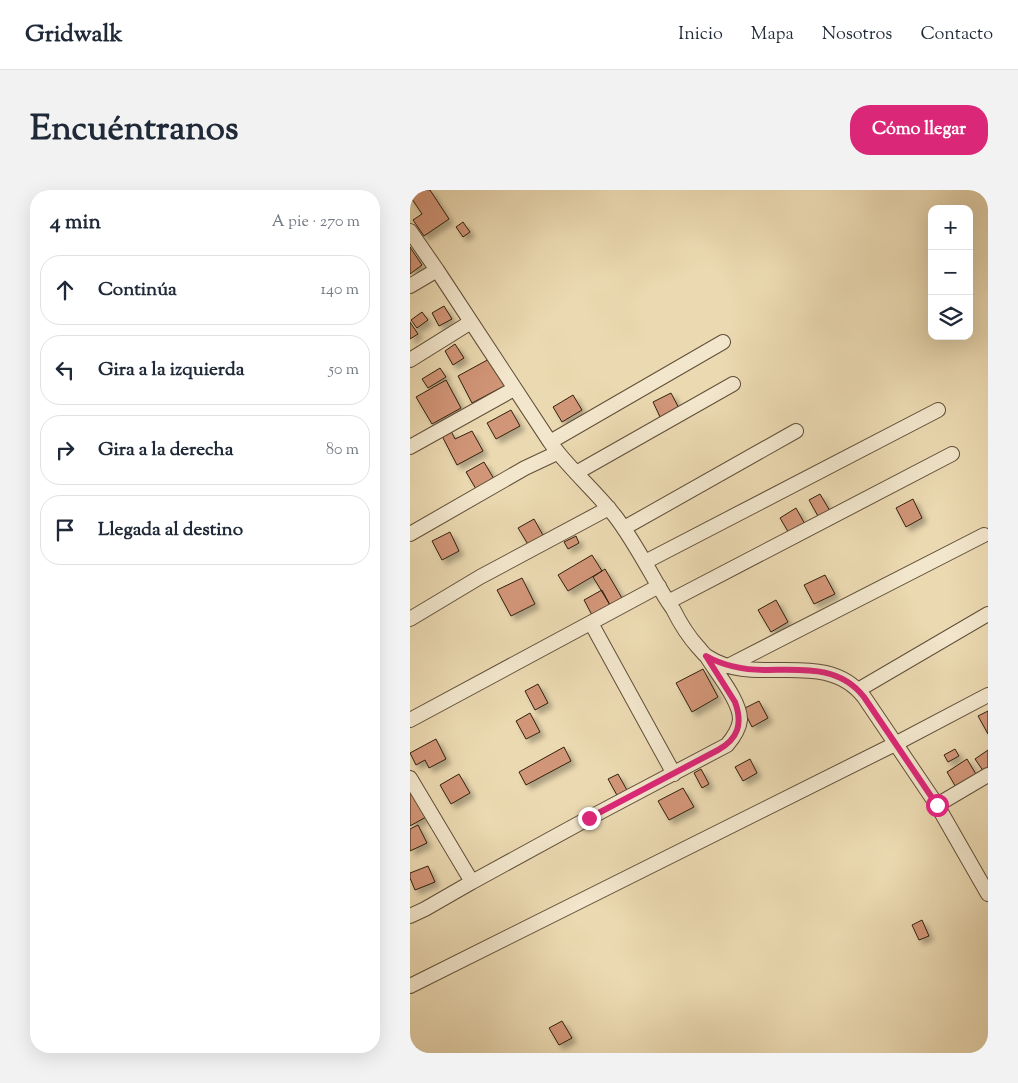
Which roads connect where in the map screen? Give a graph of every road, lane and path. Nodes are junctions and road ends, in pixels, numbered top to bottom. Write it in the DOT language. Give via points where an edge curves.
graph roads {
  1 [pos="410,231"];
  2 [pos="437,270"];
  3 [pos="410,286"];
  4 [pos="470,322"];
  5 [pos="723,342"];
  6 [pos="410,360"];
  7 [pos="733,384"];
  8 [pos="514,389"];
  9 [pos="938,410"];
  10 [pos="796,431"];
  11 [pos="410,447"];
  12 [pos="554,447"];
  13 [pos="952,454"];
  14 [pos="576,472"];
  15 [pos="608,508"];
  16 [pos="624,528"];
  17 [pos="410,534"];
  18 [pos="984,534"];
  19 [pos="645,562"];
  20 [pos="659,586"];
  21 [pos="668,602"];
  22 [pos="988,614"];
  23 [pos="410,619"];
  24 [pos="592,623"];
  25 [pos="706,656"];
  26 [pos="728,666"];
  27 [pos="858,690"];
  28 [pos="988,695"];
  29 [pos="410,720"];
  30 [pos="895,744"];
  31 [pos="674,774"];
  32 [pos="988,775"];
  33 [pos="410,778"];
  34 [pos="937,805"];
  35 [pos="472,882"];
  36 [pos="988,894"];
  37 [pos="410,916"];
  38 [pos="410,986"];
  1 -- 2 [label="street"];
  2 -- 3 [label="street"];
  2 -- 4 [label="street"];
  4 -- 6 [label="street"];
  4 -- 8 [label="street"];
  5 -- 12 [label="street"];
  7 -- 14 [label="street"];
  8 -- 11 [label="street"];
  8 -- 12 [label="street"];
  9 -- 19 [label="street"];
  10 -- 16 [label="street"];
  12 -- 14 [label="street"];
  12 -- 17 [label="street" via="525,468"];
  13 -- 21 [label="street"];
  14 -- 15 [label="street"];
  15 -- 16 [label="street"];
  15 -- 23 [label="street"];
  16 -- 19 [label="street"];
  18 -- 26 [label="street"];
  19 -- 20 [label="street"];
  20 -- 21 [label="street"];
  20 -- 24 [label="street"];
  21 -- 25 [label="street" via="686,634"];
  22 -- 27 [label="street"];
  24 -- 29 [label="street"];
  24 -- 31 [label="street"];
  25 -- 26 [label="street"];
  25 -- 31 [label="street" via="735,702 740,721 727,745"];
  26 -- 27 [label="street" via="822,672 842,678"];
  27 -- 30 [label="street"];
  28 -- 30 [label="street"];
  30 -- 34 [label="street"];
  30 -- 38 [label="street"];
  31 -- 35 [label="street"];
  32 -- 34 [label="street"];
  33 -- 35 [label="street"];
  34 -- 36 [label="street"];
  35 -- 37 [label="street"];
}
